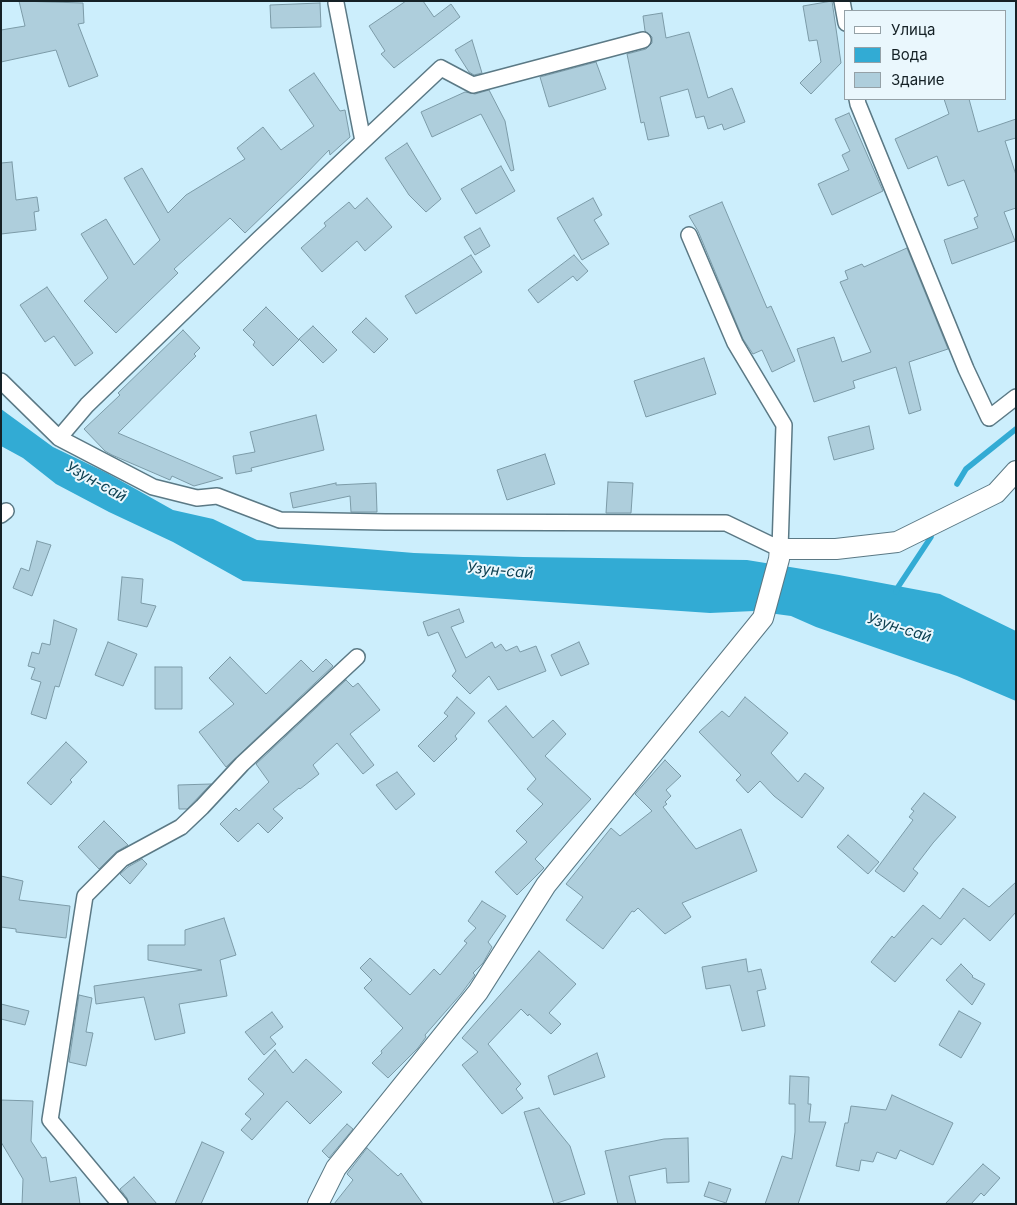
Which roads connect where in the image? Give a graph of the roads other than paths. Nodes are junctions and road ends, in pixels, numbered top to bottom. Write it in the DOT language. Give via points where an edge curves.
graph roads {
  1 [pos="336,3"];
  2 [pos="643,40"];
  3 [pos="857,100"];
  4 [pos="363,141"];
  5 [pos="689,236"];
  6 [pos="1,381"];
  7 [pos="1016,397"];
  8 [pos="59,438"];
  9 [pos="1016,472"];
  10 [pos="780,554"];
  11 [pos="357,656"];
  12 [pos="120,1204"];
  13 [pos="318,1204"];
  1 -- 4 [label="street"];
  2 -- 4 [label="street" via="473,85 440,68"];
  3 -- 7 [label="street" via="989,418"];
  4 -- 8 [label="street" via="87,405"];
  5 -- 10 [label="street" via="735,343 784,425"];
  6 -- 8 [label="street"];
  8 -- 10 [label="street" via="153,486 197,498 217,496 280,520 726,523"];
  9 -- 10 [label="street" via="996,493 898,542"];
  10 -- 13 [label="street" via="763,618 546,885 478,992 336,1168"];
  11 -- 12 [label="street" via="242,764 181,827 122,859 85,896 50,1120"];
}
